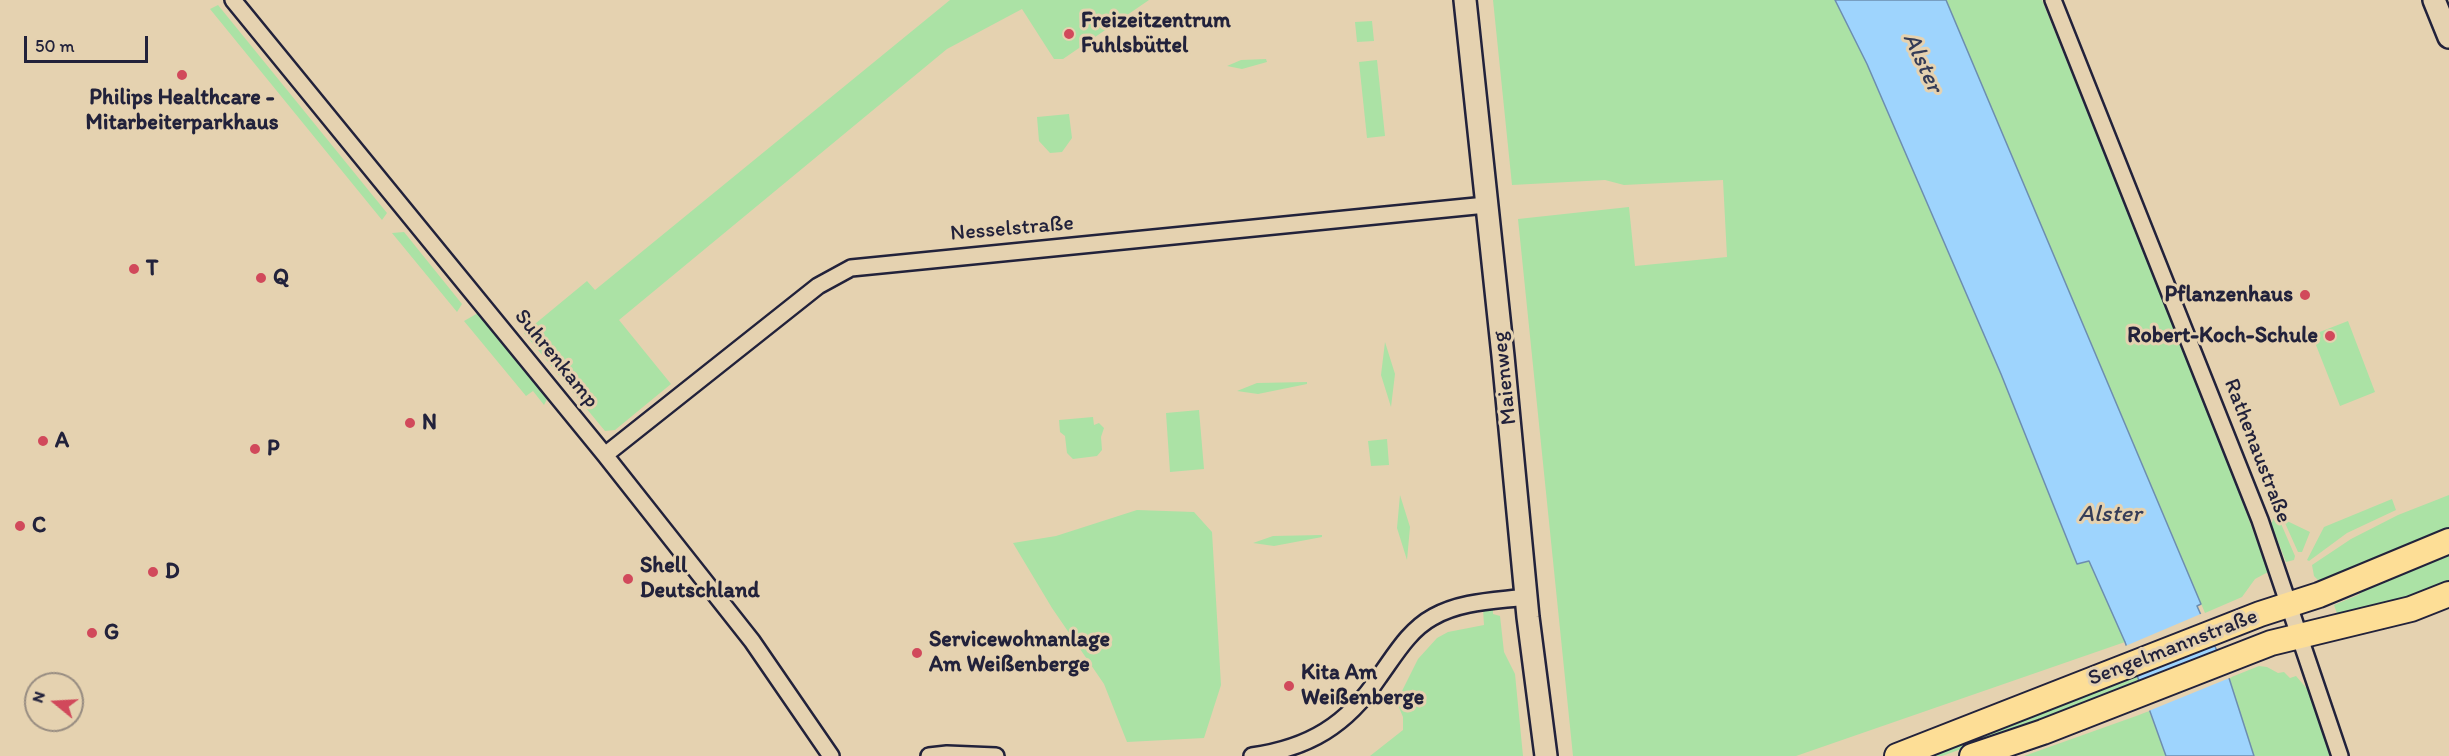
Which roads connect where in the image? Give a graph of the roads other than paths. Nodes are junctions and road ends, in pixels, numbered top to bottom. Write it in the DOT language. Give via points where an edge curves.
graph roads {
  1 [pos="233,0"];
  2 [pos="1466,0"];
  3 [pos="2053,0"];
  4 [pos="2434,0"];
  5 [pos="2449,37"];
  6 [pos="1486,204"];
  7 [pos="605,455"];
  8 [pos="2449,541"];
  9 [pos="2449,594"];
  10 [pos="1526,597"];
  11 [pos="2289,605"];
  12 [pos="2300,637"];
  13 [pos="831,756"];
  14 [pos="929,756"];
  15 [pos="996,756"];
  16 [pos="1252,756"];
  17 [pos="1545,756"];
  18 [pos="1898,756"];
  19 [pos="1972,756"];
  20 [pos="2340,756"];
  1 -- 7 [label="street, Suhrenkamp"];
  2 -- 6 [label="street, Maienweg"];
  3 -- 11 [label="street, Rathenaustraße" via="2233,448"];
  4 -- 5 [label="street"];
  6 -- 7 [label="street, Nesselstraße" via="851,268 818,286"];
  6 -- 10 [label="street, Maienweg"];
  7 -- 13 [label="street, Suhrenkamp" via="752,641"];
  8 -- 11 [label="main road, Sengelmannstraße"];
  9 -- 12 [label="main road, Sengelmannstraße" via="2411,609"];
  10 -- 16 [label="street" via="1456,606 1434,616 1410,635 1361,701 1333,727 1291,749"];
  10 -- 17 [label="street, Maienweg"];
  11 -- 12 [label="street, Rathenaustraße"];
  11 -- 18 [label="main road, Sengelmannstraße"];
  12 -- 19 [label="main road, Sengelmannstraße" via="2271,644"];
  12 -- 20 [label="street, Rathenaustraße"];
  14 -- 15 [label="street"];
}
